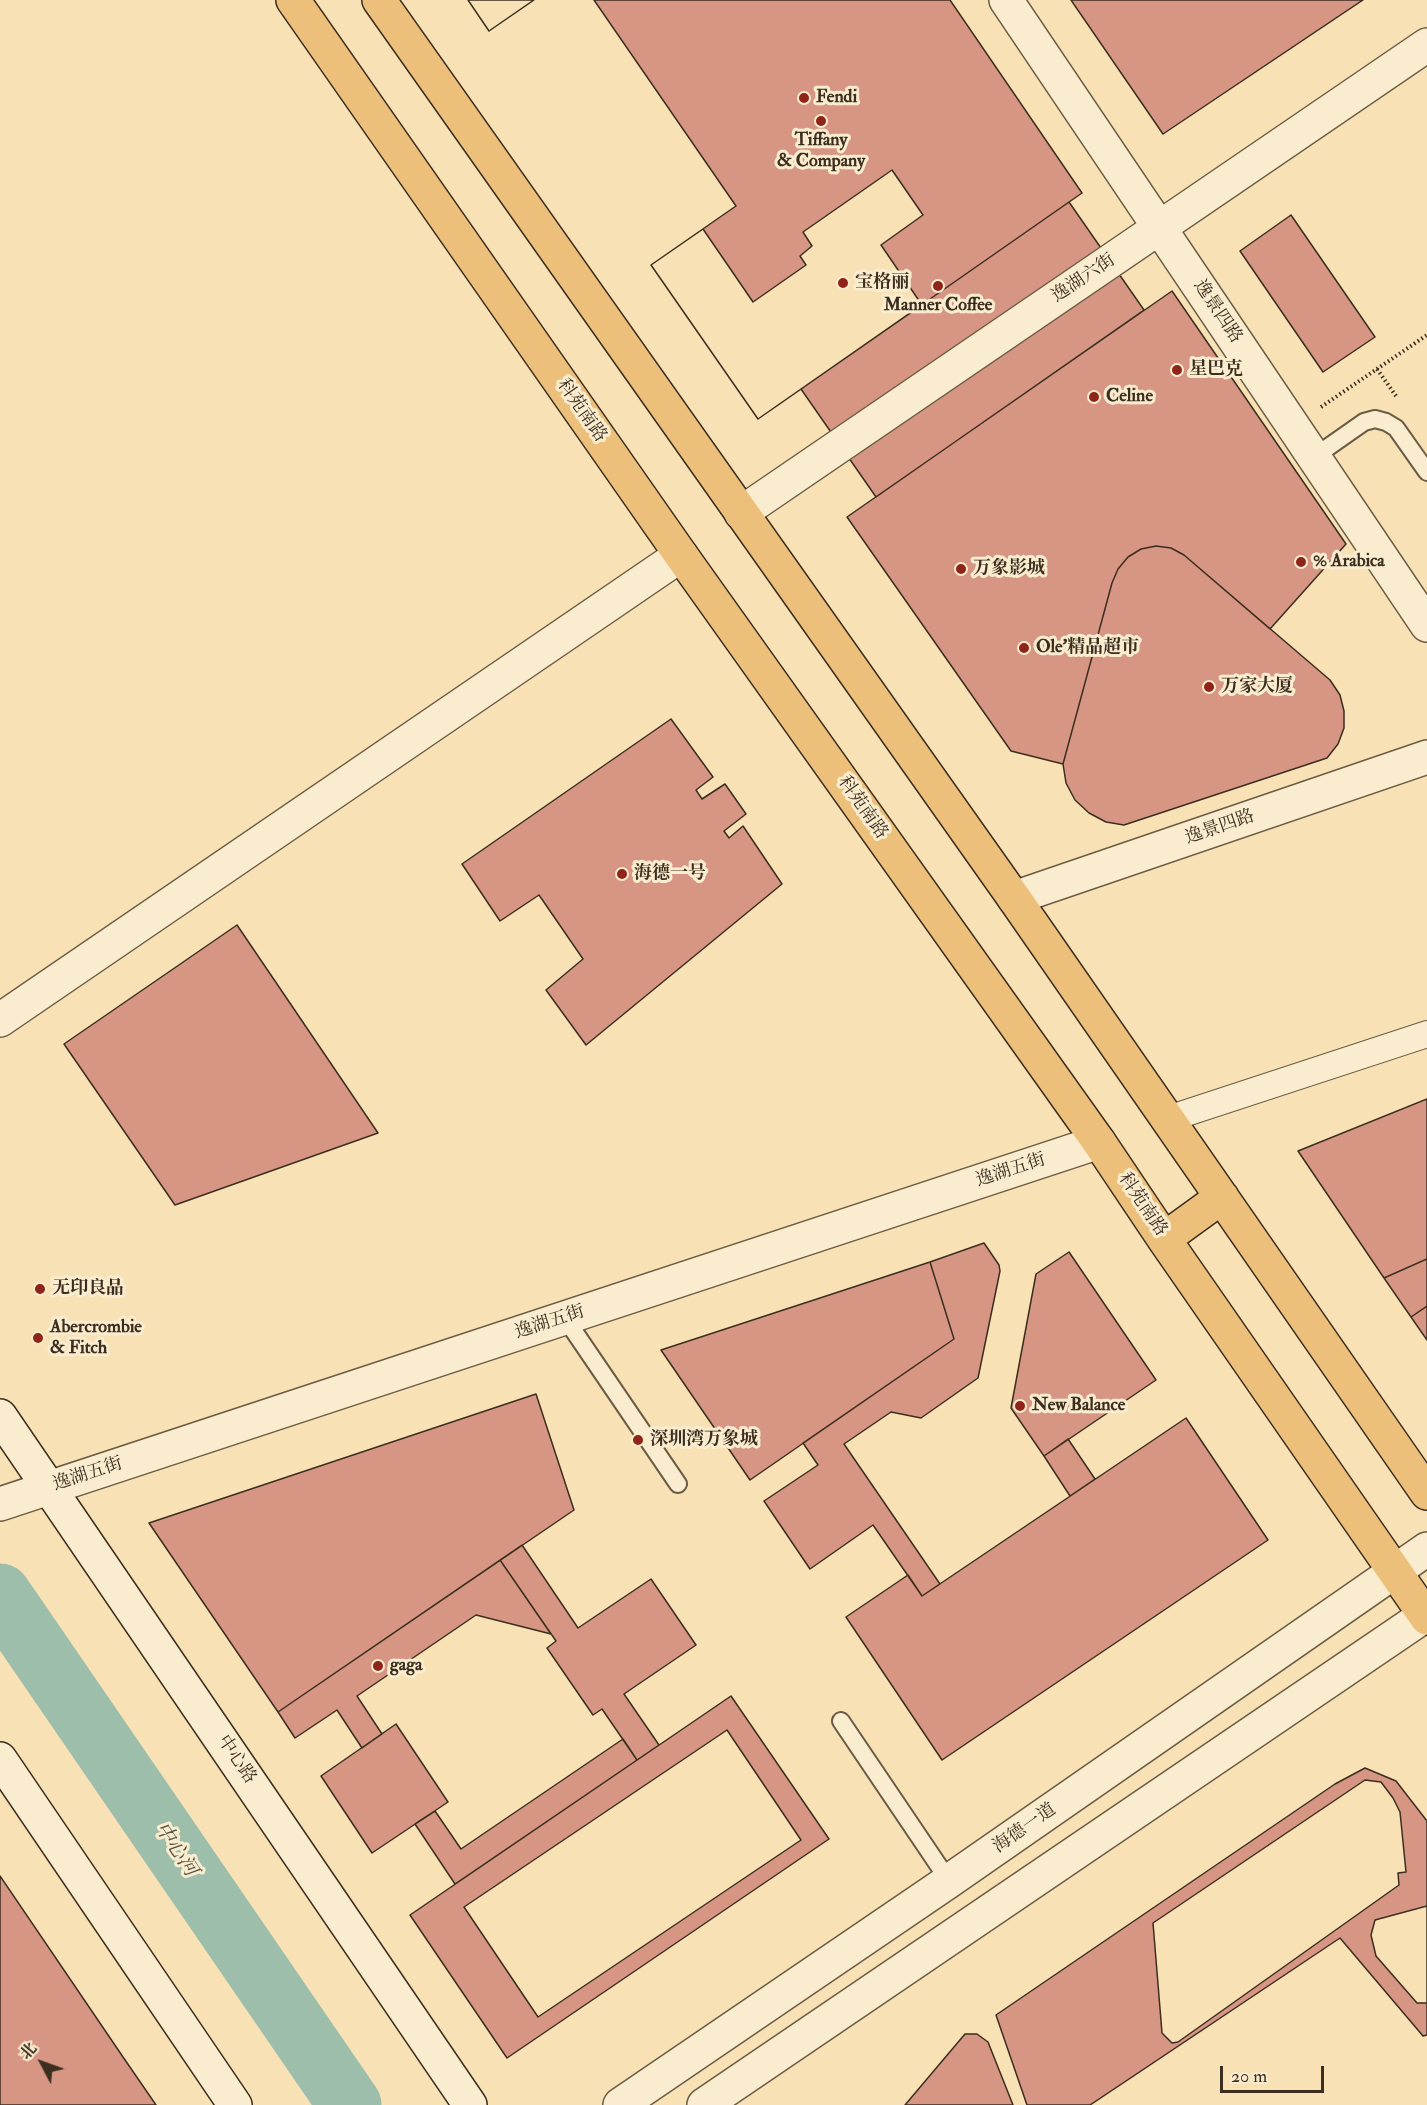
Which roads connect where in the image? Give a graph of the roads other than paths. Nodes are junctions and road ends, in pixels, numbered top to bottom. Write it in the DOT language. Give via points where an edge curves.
graph roads {
  1 [pos="293,0"];
  2 [pos="380,0"];
  3 [pos="1005,0"];
  4 [pos="1427,45"];
  5 [pos="1159,227"];
  6 [pos="1314,457"];
  7 [pos="1427,472"];
  8 [pos="741,513"];
  9 [pos="681,555"];
  10 [pos="1427,625"];
  11 [pos="1427,757"];
  12 [pos="1014,898"];
  13 [pos="0,1020"];
  14 [pos="1427,1034"];
  15 [pos="1168,1119"];
  16 [pos="1099,1142"];
  17 [pos="1222,1197"];
  18 [pos="1164,1239"];
  19 [pos="565,1318"];
  20 [pos="0,1416"];
  21 [pos="678,1484"];
  22 [pos="49,1488"];
  23 [pos="1427,1493"];
  24 [pos="3,1503"];
  25 [pos="1427,1549"];
  26 [pos="1395,1571"];
  27 [pos="1426,1616"];
  28 [pos="841,1721"];
  29 [pos="0,1759"];
  30 [pos="950,1881"];
  31 [pos="235,2105"];
  32 [pos="470,2105"];
  33 [pos="620,2105"];
  34 [pos="704,2105"];
  1 -- 9 [label="main road, 科苑南路"];
  2 -- 8 [label="main road"];
  3 -- 5 [label="street, 逸景四路"];
  4 -- 5 [label="street, 逸湖六街"];
  5 -- 6 [label="street, 逸景四路"];
  5 -- 8 [label="street, 逸湖六街"];
  6 -- 7 [label="lane" via="1364,422 1375,419 1396,428"];
  6 -- 10 [label="street, 逸景四路"];
  8 -- 12 [label="main road"];
  9 -- 13 [label="street"];
  9 -- 16 [label="main road, 科苑南路"];
  11 -- 12 [label="street, 逸景四路"];
  12 -- 15 [label="main road"];
  14 -- 15 [label="street"];
  15 -- 17 [label="main road"];
  16 -- 18 [label="main road, 科苑南路"];
  16 -- 19 [label="street, 逸湖五街"];
  17 -- 18 [label="main road"];
  17 -- 23 [label="main road"];
  18 -- 26 [label="main road, 科苑南路"];
  19 -- 21 [label="lane"];
  19 -- 22 [label="street, 逸湖五街"];
  20 -- 22 [label="street, 中心路"];
  22 -- 24 [label="street, 逸湖五街"];
  22 -- 32 [label="street, 中心路"];
  25 -- 26 [label="street, 海德一道"];
  26 -- 27 [label="main road, 科苑南路"];
  26 -- 30 [label="street, 海德一道"];
  27 -- 34 [label="street"];
  28 -- 30 [label="lane"];
  29 -- 31 [label="street"];
  30 -- 33 [label="street, 海德一道"];
}
